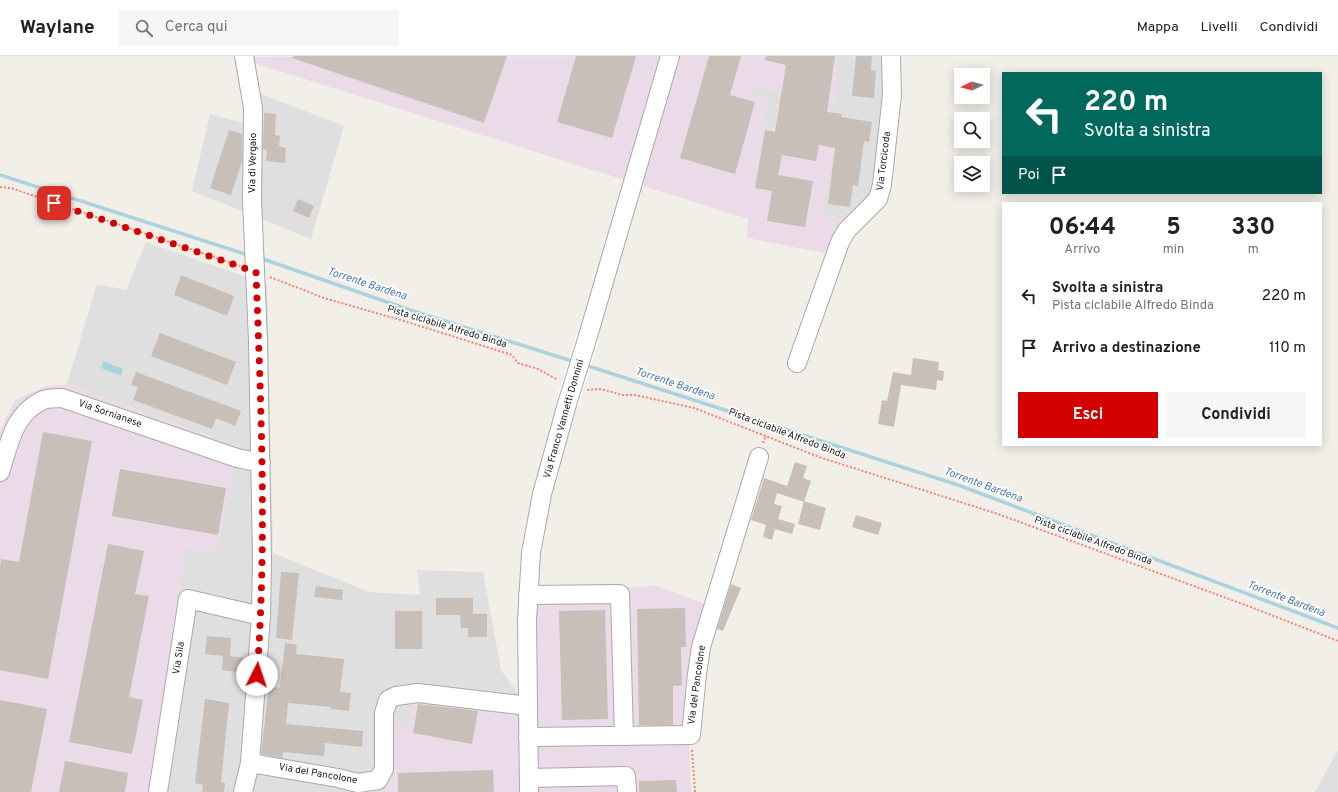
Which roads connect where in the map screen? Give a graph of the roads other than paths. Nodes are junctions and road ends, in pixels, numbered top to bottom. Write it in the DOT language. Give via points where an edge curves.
graph roads {
  1 [pos="244,56"];
  2 [pos="670,56"];
  3 [pos="891,56"];
  4 [pos="797,363"];
  5 [pos="759,457"];
  6 [pos="261,463"];
  7 [pos="0,472"];
  8 [pos="528,595"];
  9 [pos="261,616"];
  10 [pos="528,706"];
  11 [pos="624,736"];
  12 [pos="528,738"];
  13 [pos="250,763"];
  14 [pos="529,785"];
  15 [pos="158,792"];
  16 [pos="243,792"];
  17 [pos="626,792"];
  1 -- 6 [label="street, Via di Vergaio" via="253,108 252,200"];
  2 -- 8 [label="street, Via Franco Vannetti Donnini, bridge" via="542,494 531,553"];
  3 -- 4 [label="street, Via Torcicoda" via="892,95 882,186 878,199 847,230 840,242"];
  5 -- 11 [label="street, Via del Pancolone" via="702,647 691,734"];
  6 -- 7 [label="street, Via Sornianese" via="237,458 62,398 42,400 23,413 14,428"];
  6 -- 9 [label="street, Via di Vergaio"];
  8 -- 10 [label="street, Via Franco Vannetti Donnini"];
  8 -- 11 [label="street" via="620,594"];
  9 -- 13 [label="street, Via di Vergaio"];
  9 -- 15 [label="street, Via Sila" via="188,599"];
  10 -- 12 [label="street, Via Franco Vannetti Donnini"];
  10 -- 13 [label="street, Via del Pancolone" via="418,693 396,696 388,700 384,713 384,769 378,780 358,783"];
  11 -- 12 [label="street, Via del Pancolone"];
  12 -- 14 [label="street, Via Franco Vannetti Donnini"];
  13 -- 16 [label="street, Via di Vergaio"];
  14 -- 17 [label="street" via="626,776"];
}
